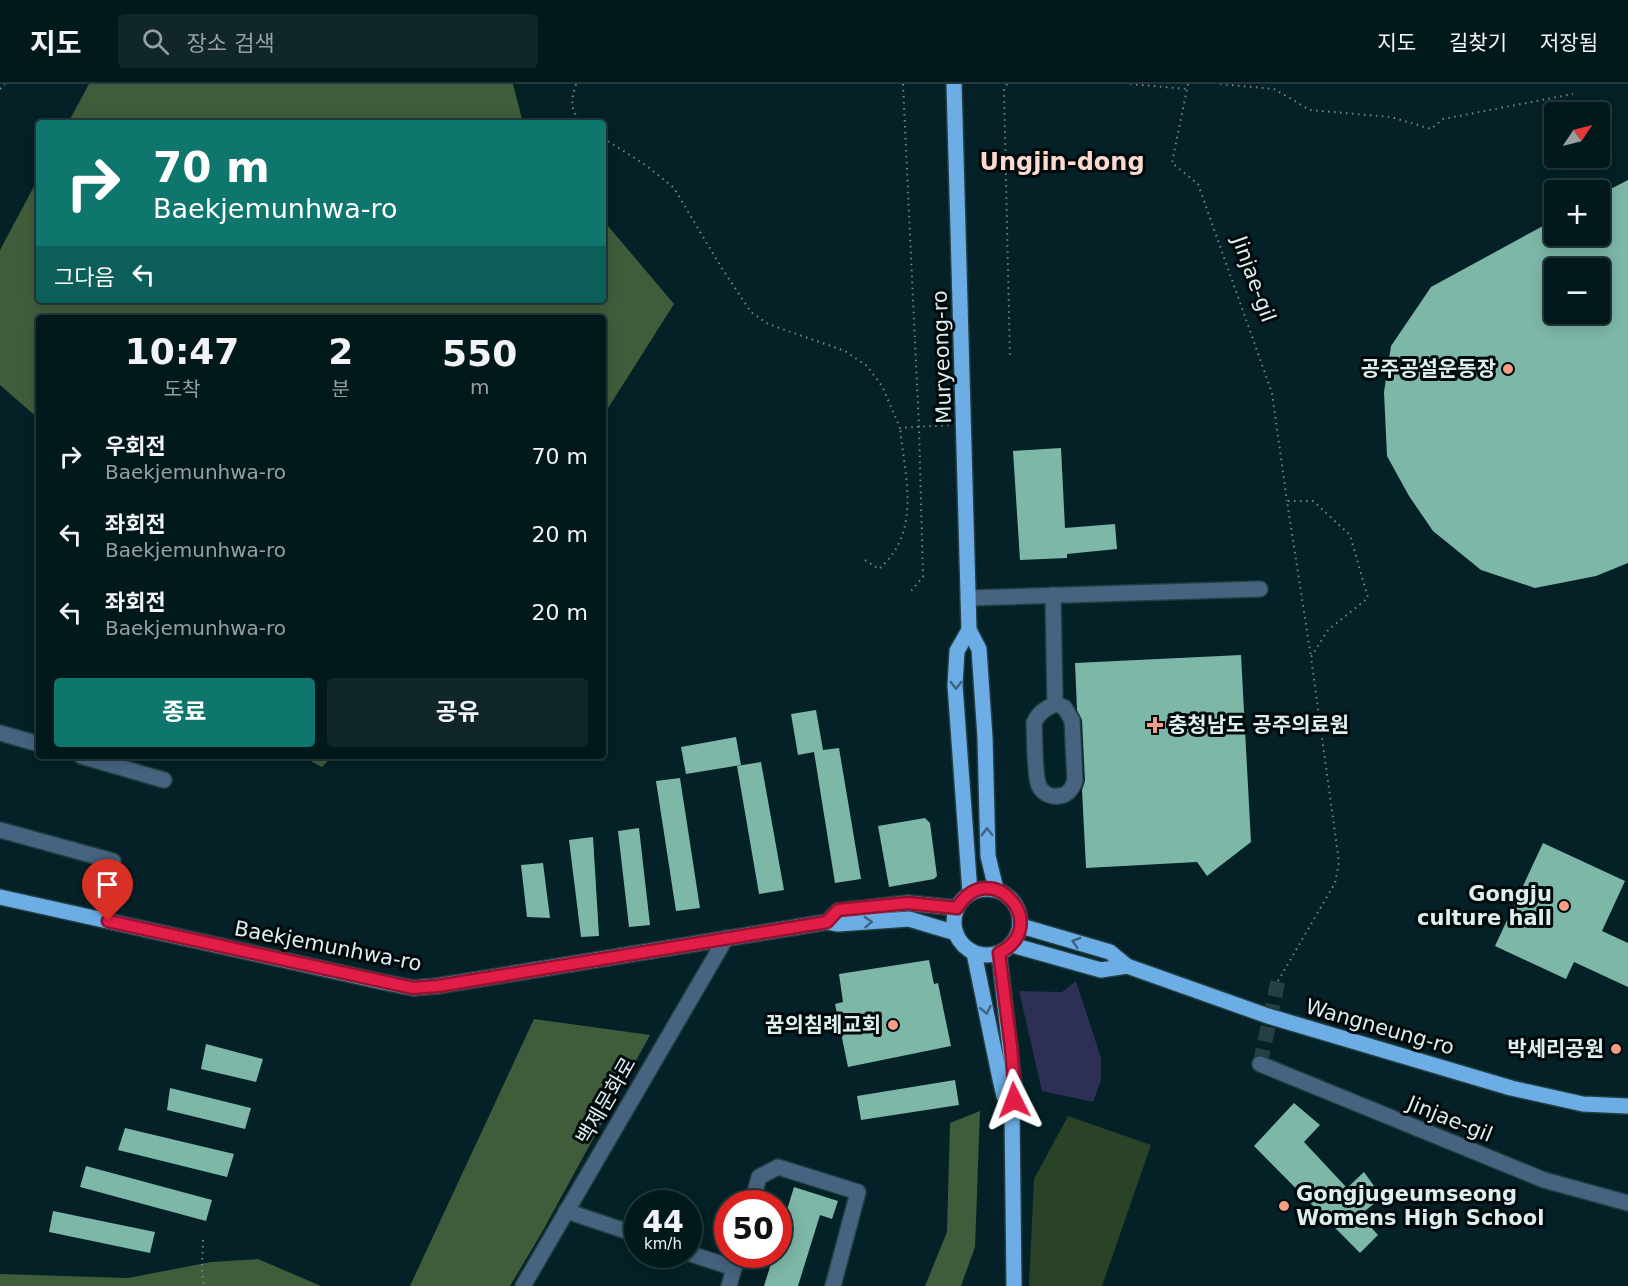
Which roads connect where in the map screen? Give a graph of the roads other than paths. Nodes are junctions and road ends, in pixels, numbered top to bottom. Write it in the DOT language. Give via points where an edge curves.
graph roads {
  1 [pos="954,84"];
  2 [pos="1260,589"];
  3 [pos="1053,595"];
  4 [pos="968,598"];
  5 [pos="969,630"];
  6 [pos="1055,704"];
  7 [pos="0,733"];
  8 [pos="36,743"];
  9 [pos="91,759"];
  10 [pos="164,780"];
  11 [pos="0,830"];
  12 [pos="113,861"];
  13 [pos="996,890"];
  14 [pos="970,893"];
  15 [pos="0,897"];
  16 [pos="957,908"];
  17 [pos="827,922"];
  18 [pos="1021,926"];
  19 [pos="956,933"];
  20 [pos="726,938"];
  21 [pos="1012,945"];
  22 [pos="974,953"];
  23 [pos="999,953"];
  24 [pos="1127,966"];
  25 [pos="1260,1064"];
  26 [pos="1628,1090"];
  27 [pos="1627,1106"];
  28 [pos="1628,1110"];
  29 [pos="1012,1112"];
  30 [pos="756,1190"];
  31 [pos="1628,1203"];
  32 [pos="566,1210"];
  33 [pos="624,1230"];
  34 [pos="734,1268"];
  35 [pos="523,1286"];
  36 [pos="729,1286"];
  37 [pos="833,1286"];
  38 [pos="1014,1286"];
  1 -- 4 [label="main road, Muryeong-ro"];
  2 -- 3 [label="street"];
  3 -- 4 [label="street"];
  3 -- 6 [label="street"];
  4 -- 5 [label="main road, Muryeong-ro"];
  13 -- 5 [label="main road, Muryeong-ro, one-way" via="988,856 979,649"];
  5 -- 14 [label="main road, Muryeong-ro, one-way" via="957,651 955,685"];
  6 -- 6 [label="street" via="1044,709 1034,723 1039,786 1047,795 1056,797 1072,789 1075,781 1072,720 1064,707"];
  7 -- 8 [label="street"];
  9 -- 10 [label="street"];
  11 -- 12 [label="street"];
  13 -- 14 [label="main road" via="987,888"];
  13 -- 18 [label="main road" via="1012,899"];
  14 -- 16 [label="main road"];
  15 -- 20 [label="main road, Baekjemunhwa-ro" via="413,988"];
  16 -- 17 [label="main road, Baekjemunhwa-ro" via="908,903 838,910"];
  16 -- 19 [label="main road"];
  17 -- 19 [label="main road, Baekjemunhwa-ro, one-way" via="909,919"];
  17 -- 20 [label="main road, Baekjemunhwa-ro"];
  18 -- 21 [label="main road"];
  24 -- 18 [label="main road, Wangneung-ro, one-way" via="1110,952"];
  19 -- 22 [label="main road"];
  20 -- 32 [label="street, 백제문화로"];
  21 -- 23 [label="main road"];
  21 -- 24 [label="main road, Wangneung-ro" via="1101,970"];
  22 -- 23 [label="main road"];
  22 -- 29 [label="main road, one-way" via="1004,1096"];
  23 -- 29 [label="main road" via="1015,1092"];
  24 -- 27 [label="main road, Wangneung-ro" via="1268,1016 1511,1088 1583,1104"];
  25 -- 31 [label="street, Jinjae-gil" via="1544,1180"];
  26 -- 27 [label="main road"];
  27 -- 28 [label="main road"];
  29 -- 38 [label="main road"];
  30 -- 37 [label="street" via="759,1177 778,1167 858,1192"];
  32 -- 33 [label="street"];
  32 -- 35 [label="street, 백제문화로"];
  34 -- 36 [label="street"];
}
